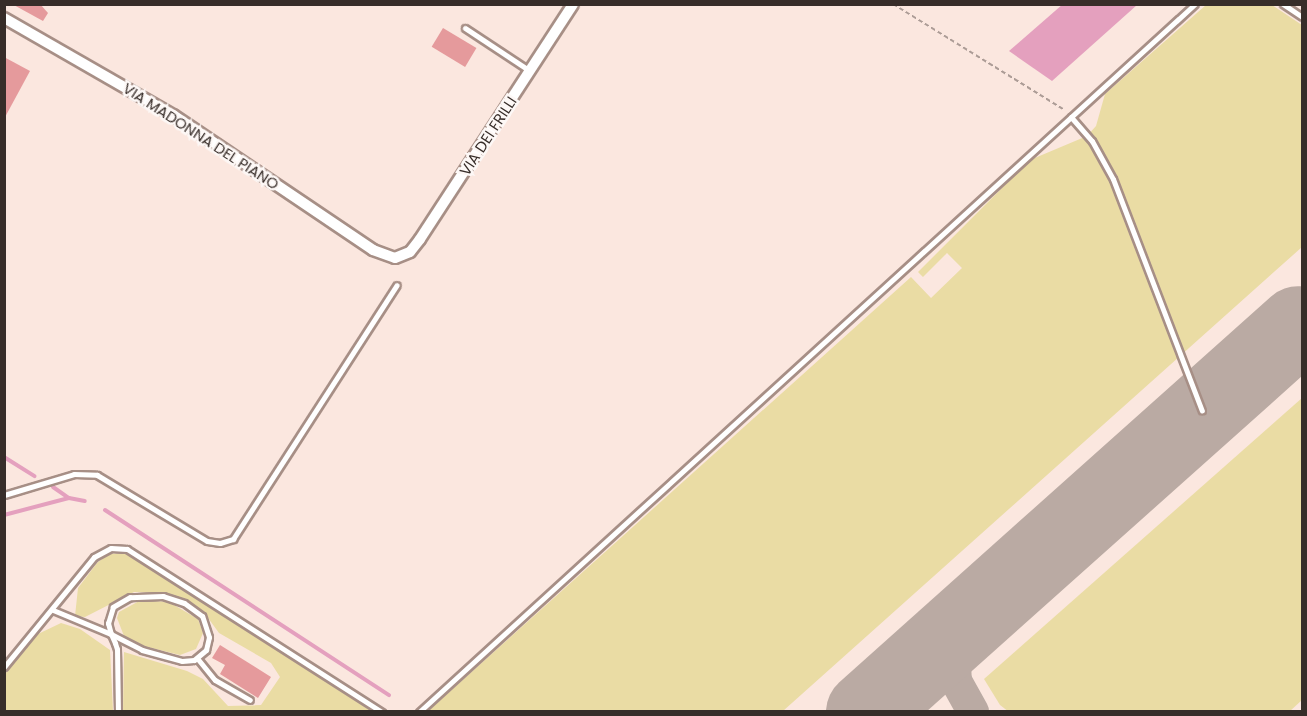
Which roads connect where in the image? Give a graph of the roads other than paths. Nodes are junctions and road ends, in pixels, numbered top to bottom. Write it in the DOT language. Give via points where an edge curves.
graph roads {
  1 [pos="573,4"];
  2 [pos="1195,4"];
  3 [pos="1283,4"];
  4 [pos="1302,17"];
  5 [pos="4,18"];
  6 [pos="465,28"];
  7 [pos="530,71"];
  8 [pos="1071,117"];
  9 [pos="394,258"];
  10 [pos="397,285"];
  11 [pos="1202,411"];
  12 [pos="4,495"];
  13 [pos="52,610"];
  14 [pos="111,634"];
  15 [pos="197,658"];
  16 [pos="4,667"];
  17 [pos="250,700"];
  18 [pos="118,711"];
  19 [pos="382,711"];
  20 [pos="419,711"];
  1 -- 7 [label="street, VIA DEI FRILLI"];
  2 -- 8 [label="lane"];
  3 -- 4 [label="lane"];
  5 -- 9 [label="street, VIA MADONNA DEL PIANO" via="173,115 373,250"];
  6 -- 7 [label="lane"];
  7 -- 9 [label="street, VIA DEI FRILLI" via="415,246"];
  8 -- 11 [label="lane" via="1092,141 1113,179"];
  8 -- 20 [label="lane" via="899,279"];
  10 -- 12 [label="lane" via="233,539 207,541 104,476 83,473"];
  13 -- 14 [label="lane"];
  13 -- 16 [label="lane"];
  13 -- 19 [label="lane" via="94,557 111,548 127,549"];
  14 -- 15 [label="lane" via="155,654 182,661"];
  14 -- 15 [label="lane" via="110,611 121,601 140,595 172,598 195,609 206,623 208,644"];
  14 -- 18 [label="lane" via="118,656"];
  15 -- 17 [label="lane" via="215,680"];
}
